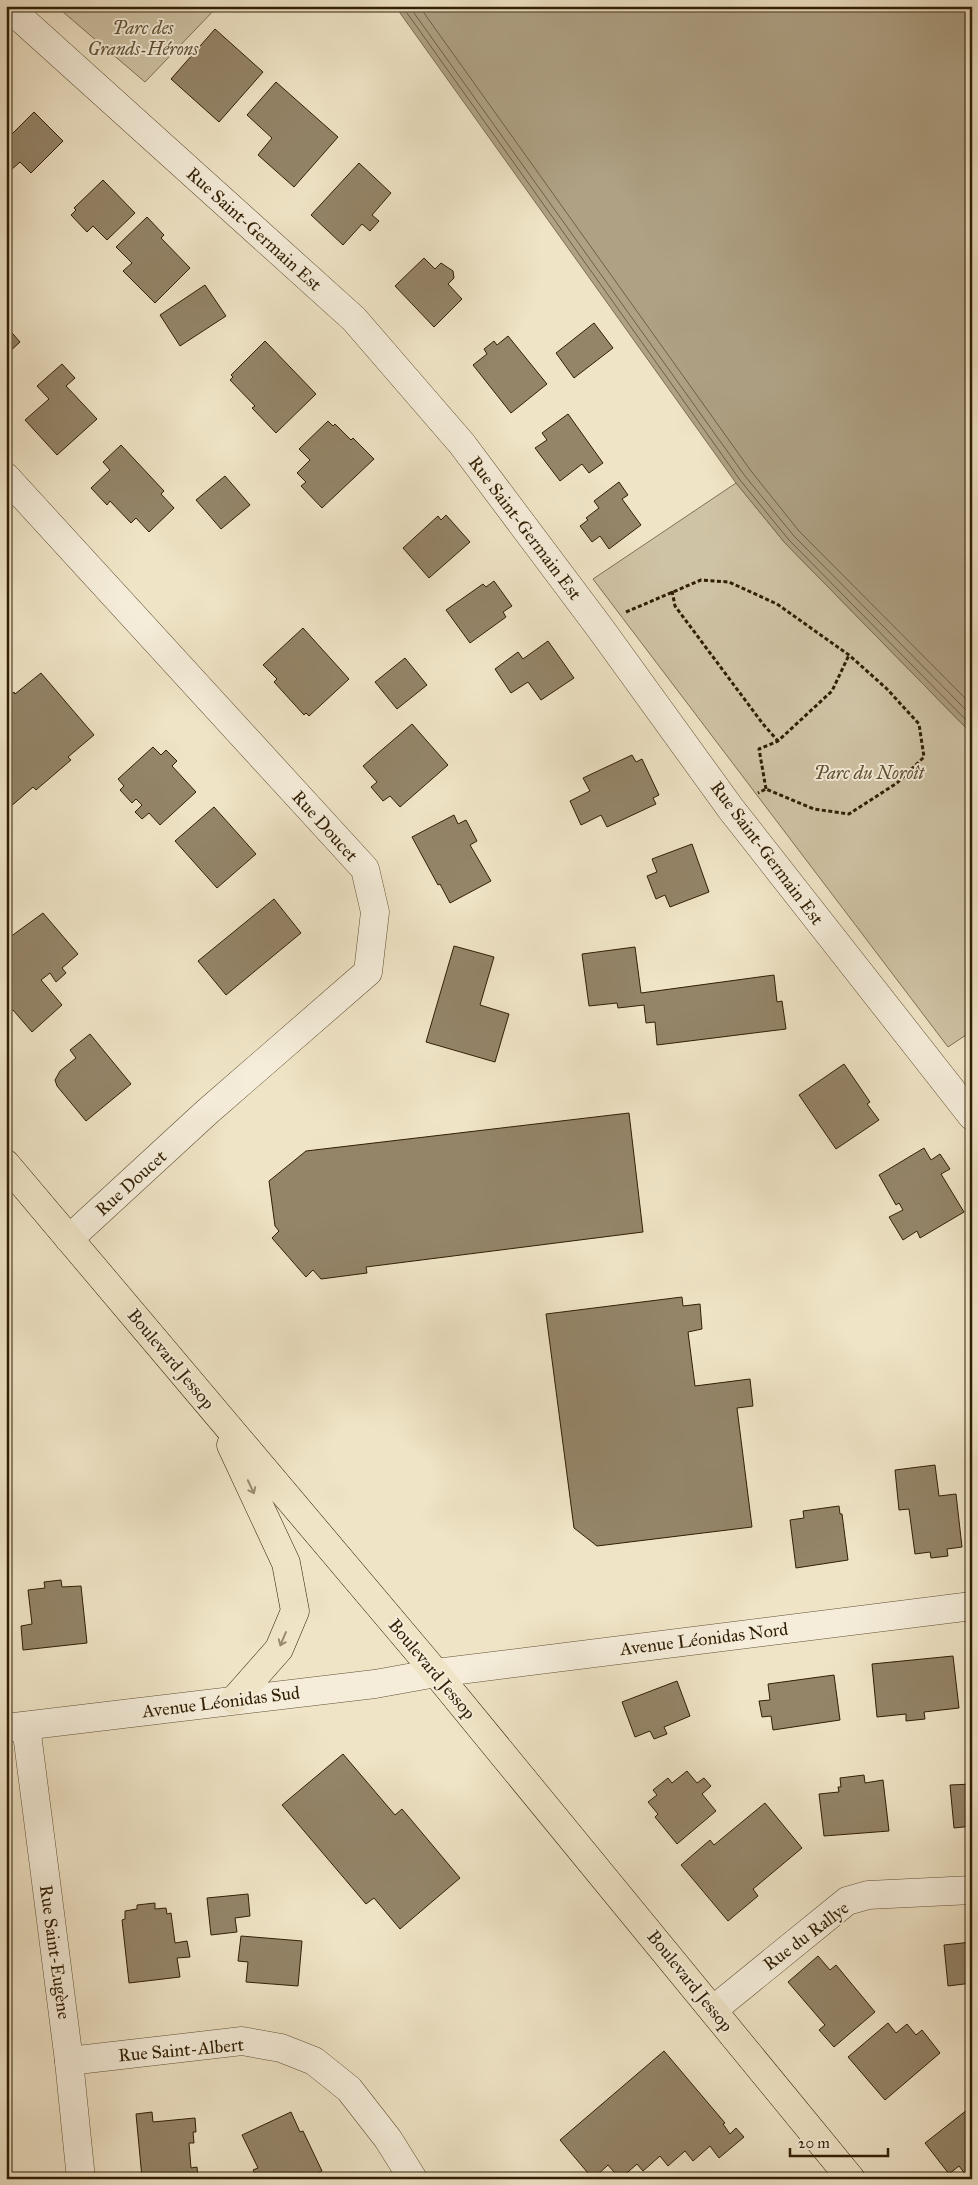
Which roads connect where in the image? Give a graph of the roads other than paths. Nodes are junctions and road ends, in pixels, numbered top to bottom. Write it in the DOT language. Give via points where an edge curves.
graph roads {
  1 [pos="7,6"];
  2 [pos="6,477"];
  3 [pos="972,1116"];
  4 [pos="6,1164"];
  5 [pos="69,1239"];
  6 [pos="215,1412"];
  7 [pos="972,1606"];
  8 [pos="436,1673"];
  9 [pos="234,1700"];
  10 [pos="16,1727"];
  11 [pos="972,1890"];
  12 [pos="713,2010"];
  13 [pos="69,2061"];
  14 [pos="82,2179"];
  15 [pos="413,2179"];
  16 [pos="851,2179"];
  1 -- 3 [label="street, Rue Saint-Germain Est" via="354,319 462,444 731,809"];
  2 -- 5 [label="street, Rue Doucet" via="365,869 375,912 368,972 207,1112"];
  4 -- 5 [label="main road, Boulevard Jessop"];
  5 -- 6 [label="main road, Boulevard Jessop"];
  6 -- 8 [label="main road, Boulevard Jessop"];
  6 -- 9 [label="main road, one-way" via="286,1563 295,1611 279,1649"];
  7 -- 8 [label="street, Avenue Léonidas Nord"];
  8 -- 9 [label="street, Avenue Léonidas Sud" via="375,1684"];
  8 -- 12 [label="main road, Boulevard Jessop"];
  9 -- 10 [label="street, Avenue Léonidas Sud"];
  10 -- 13 [label="street, Rue Saint-Eugène"];
  11 -- 12 [label="street, Rue du Rallye" via="868,1895 847,1901"];
  12 -- 16 [label="main road, Boulevard Jessop"];
  13 -- 14 [label="street, Rue Saint-Eugène"];
  13 -- 15 [label="street, Rue Saint-Albert" via="242,2041 281,2048 314,2062 349,2089 388,2139"];
}
